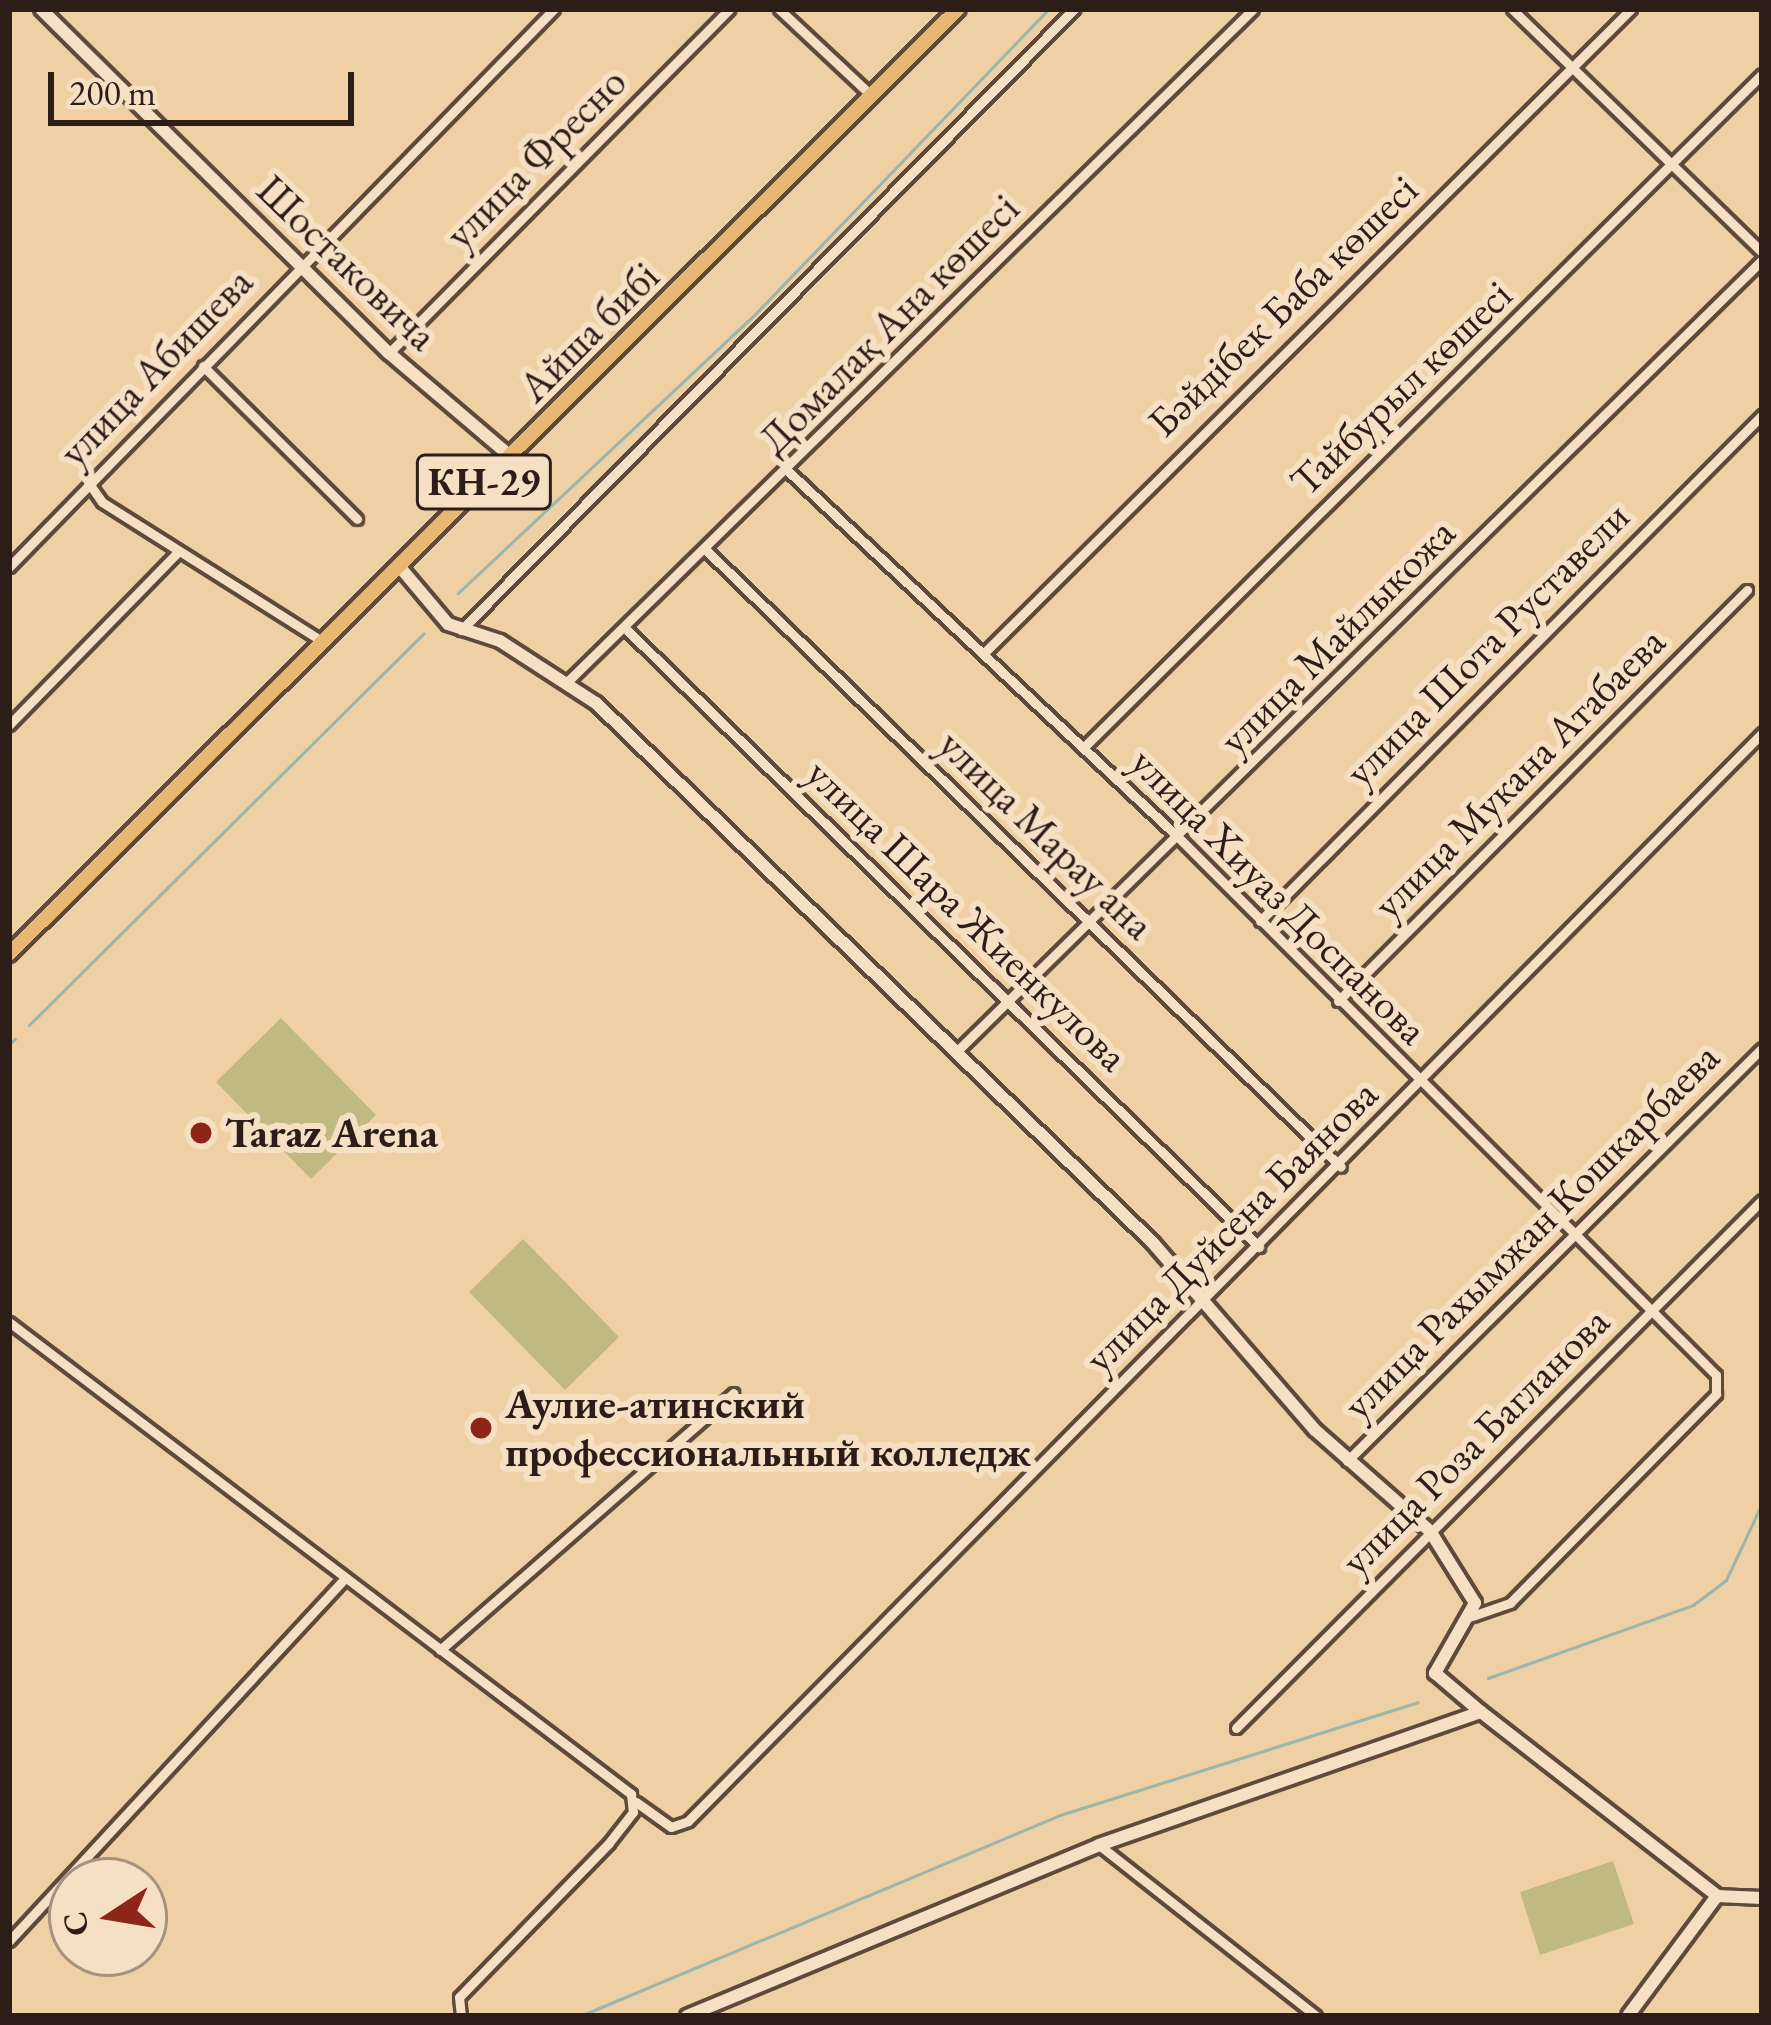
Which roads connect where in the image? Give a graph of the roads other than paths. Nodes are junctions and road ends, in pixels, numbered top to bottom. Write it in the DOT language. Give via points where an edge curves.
graph roads {
  1 [pos="41,9"];
  2 [pos="554,9"];
  3 [pos="730,9"];
  4 [pos="779,9"];
  5 [pos="958,9"];
  6 [pos="1074,9"];
  7 [pos="1253,9"];
  8 [pos="1512,9"];
  9 [pos="1631,9"];
  10 [pos="1571,66"];
  11 [pos="1762,74"];
  12 [pos="872,96"];
  13 [pos="1674,166"];
  14 [pos="1762,256"];
  15 [pos="302,265"];
  16 [pos="388,352"];
  17 [pos="203,366"];
  18 [pos="1762,416"];
  19 [pos="510,456"];
  20 [pos="788,470"];
  21 [pos="88,482"];
  22 [pos="357,519"];
  23 [pos="706,550"];
  24 [pos="178,552"];
  25 [pos="399,566"];
  26 [pos="9,567"];
  27 [pos="1747,590"];
  28 [pos="454,627"];
  29 [pos="628,631"];
  30 [pos="322,641"];
  31 [pos="984,653"];
  32 [pos="567,682"];
  33 [pos="9,725"];
  34 [pos="1762,733"];
  35 [pos="1084,747"];
  36 [pos="1177,836"];
  37 [pos="1086,920"];
  38 [pos="1260,921"];
  39 [pos="9,954"];
  40 [pos="1006,998"];
  41 [pos="1338,1001"];
  42 [pos="1762,1048"];
  43 [pos="955,1053"];
  44 [pos="1418,1082"];
  45 [pos="1341,1167"];
  46 [pos="1762,1200"];
  47 [pos="1578,1232"];
  48 [pos="1259,1247"];
  49 [pos="1204,1299"];
  50 [pos="1654,1308"];
  51 [pos="9,1322"];
  52 [pos="734,1393"];
  53 [pos="1347,1461"];
  54 [pos="1430,1531"];
  55 [pos="344,1579"];
  56 [pos="1472,1616"];
  57 [pos="440,1650"];
  58 [pos="1481,1712"];
  59 [pos="1235,1728"];
  60 [pos="636,1802"];
  61 [pos="1099,1845"];
  62 [pos="1718,1896"];
  63 [pos="1762,1898"];
  64 [pos="9,1941"];
  65 [pos="461,2016"];
  66 [pos="687,2016"];
  67 [pos="1316,2016"];
  68 [pos="1628,2016"];
  1 -- 15 [label="street, Шостаковича"];
  2 -- 15 [label="street, улица Абишева"];
  3 -- 16 [label="street, улица Фресно"];
  4 -- 12 [label="street"];
  5 -- 12 [label="main road, Айша бибі / КН-29"];
  6 -- 28 [label="street"];
  7 -- 20 [label="street, Домалақ Ана көшесі"];
  8 -- 10 [label="street"];
  9 -- 10 [label="street, Бәйдібек Баба көшесі"];
  10 -- 13 [label="street"];
  10 -- 31 [label="street, Бәйдібек Баба көшесі"];
  11 -- 13 [label="street, Тайбурыл көшесі"];
  12 -- 19 [label="main road, Айша бибі / КН-29"];
  13 -- 14 [label="street"];
  13 -- 35 [label="street, Тайбурыл көшесі"];
  14 -- 36 [label="street, улица Майлыкожа"];
  15 -- 16 [label="street, Шостаковича"];
  15 -- 17 [label="street, улица Абишева"];
  16 -- 19 [label="street, Шостаковича"];
  17 -- 21 [label="street, улица Абишева"];
  17 -- 22 [label="street"];
  18 -- 38 [label="street, улица Шота Руставели"];
  19 -- 25 [label="main road, Айша бибі / КН-29"];
  20 -- 23 [label="street, Домалақ Ана көшесі"];
  20 -- 31 [label="street, улица Хиуаз Доспанова"];
  21 -- 24 [label="street"];
  21 -- 26 [label="street, улица Абишева"];
  23 -- 29 [label="street, Домалақ Ана көшесі"];
  23 -- 37 [label="street, улица Марау ана"];
  24 -- 30 [label="street"];
  24 -- 33 [label="street"];
  25 -- 28 [label="street"];
  25 -- 30 [label="main road, Айша бибі / КН-29"];
  27 -- 41 [label="street, улица Мукана Атабаева"];
  28 -- 32 [label="street"];
  29 -- 32 [label="street, Домалақ Ана көшесі"];
  29 -- 40 [label="street, улица Шара Жиенкулова"];
  30 -- 39 [label="main road, Айша бибі / КН-29"];
  31 -- 35 [label="street, улица Хиуаз Доспанова"];
  32 -- 43 [label="street"];
  34 -- 44 [label="street, улица Дуйсена Баянова"];
  35 -- 36 [label="street, улица Хиуаз Доспанова"];
  36 -- 37 [label="street, улица Майлыкожа"];
  36 -- 38 [label="street, улица Хиуаз Доспанова"];
  37 -- 40 [label="street, улица Майлыкожа"];
  37 -- 45 [label="street, улица Марау ана"];
  38 -- 41 [label="street, улица Хиуаз Доспанова"];
  40 -- 43 [label="street, улица Майлыкожа"];
  40 -- 48 [label="street, улица Шара Жиенкулова"];
  41 -- 44 [label="street, улица Хиуаз Доспанова"];
  42 -- 47 [label="street, улица Рахымжан Кошкарбаева"];
  43 -- 49 [label="street"];
  44 -- 45 [label="street, улица Дуйсена Баянова"];
  44 -- 47 [label="street, улица Хиуаз Доспанова"];
  45 -- 48 [label="street, улица Дуйсена Баянова"];
  46 -- 50 [label="street, улица Роза Багланова"];
  47 -- 50 [label="street, улица Хиуаз Доспанова"];
  47 -- 53 [label="street, улица Рахымжан Кошкарбаева"];
  48 -- 49 [label="street, улица Дуйсена Баянова"];
  49 -- 53 [label="street"];
  49 -- 60 [label="street, улица Дуйсена Баянова" via="688,1820 670,1827"];
  50 -- 54 [label="street, улица Роза Багланова"];
  50 -- 56 [label="street, улица Хиуаз Доспанова" via="1716,1375 1716,1394 1510,1603"];
  51 -- 55 [label="street"];
  52 -- 57 [label="street"];
  53 -- 54 [label="street"];
  54 -- 56 [label="street" via="1466,1572"];
  54 -- 59 [label="street, улица Роза Багланова"];
  55 -- 57 [label="street"];
  55 -- 64 [label="street"];
  56 -- 58 [label="street" via="1435,1673"];
  57 -- 60 [label="street"];
  58 -- 61 [label="street"];
  58 -- 62 [label="street"];
  60 -- 65 [label="street" via="459,1997"];
  61 -- 66 [label="street"];
  61 -- 67 [label="street"];
  62 -- 63 [label="street"];
  62 -- 68 [label="street"];
}
